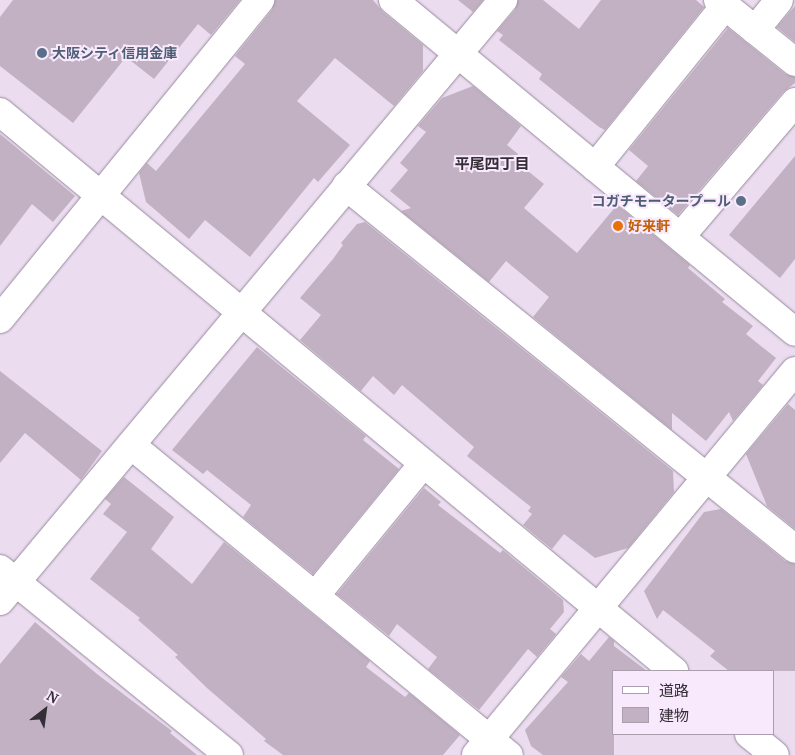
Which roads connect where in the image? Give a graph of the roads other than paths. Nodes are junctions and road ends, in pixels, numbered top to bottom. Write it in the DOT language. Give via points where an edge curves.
graph roads {
  1 [pos="260,0"];
  2 [pos="393,0"];
  3 [pos="502,0"];
  4 [pos="779,0"];
  5 [pos="722,3"];
  6 [pos="754,30"];
  7 [pos="457,55"];
  8 [pos="795,62"];
  9 [pos="795,102"];
  10 [pos="0,112"];
  11 [pos="595,167"];
  12 [pos="346,186"];
  13 [pos="99,196"];
  14 [pos="680,236"];
  15 [pos="241,312"];
  16 [pos="0,319"];
  17 [pos="795,332"];
  18 [pos="795,370"];
  19 [pos="131,446"];
  20 [pos="423,464"];
  21 [pos="707,477"];
  22 [pos="795,549"];
  23 [pos="5,584"];
  24 [pos="314,596"];
  25 [pos="598,608"];
  26 [pos="673,670"];
  27 [pos="750,735"];
  28 [pos="492,750"];
  29 [pos="229,755"];
  30 [pos="775,755"];
  1 -- 13 [label="street"];
  2 -- 7 [label="street"];
  3 -- 7 [label="street"];
  4 -- 6 [label="street"];
  5 -- 6 [label="street"];
  5 -- 11 [label="street"];
  6 -- 8 [label="street"];
  7 -- 11 [label="street"];
  7 -- 12 [label="street"];
  9 -- 14 [label="street"];
  10 -- 13 [label="street"];
  11 -- 14 [label="street"];
  12 -- 15 [label="street"];
  12 -- 21 [label="street"];
  13 -- 15 [label="street"];
  13 -- 16 [label="street"];
  14 -- 17 [label="street"];
  15 -- 19 [label="street"];
  15 -- 20 [label="street"];
  18 -- 21 [label="street"];
  19 -- 23 [label="street"];
  19 -- 24 [label="street"];
  20 -- 24 [label="street"];
  20 -- 25 [label="street"];
  21 -- 22 [label="street"];
  21 -- 25 [label="street"];
  23 -- 29 [label="street"];
  24 -- 28 [label="street"];
  25 -- 26 [label="street"];
  25 -- 28 [label="street"];
  27 -- 30 [label="street"];
}
